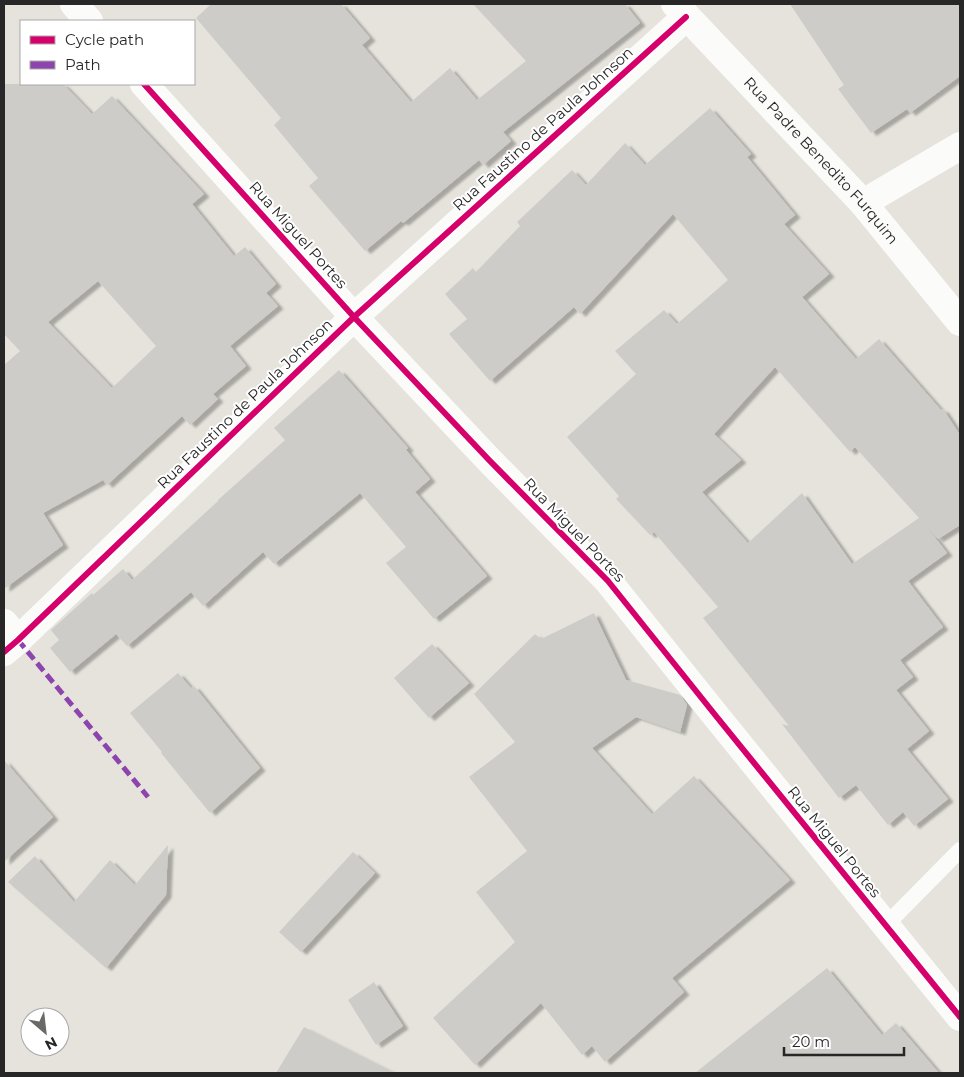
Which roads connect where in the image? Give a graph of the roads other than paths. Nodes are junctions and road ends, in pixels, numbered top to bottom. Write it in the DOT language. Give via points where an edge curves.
graph roads {
  1 [pos="74,4"];
  2 [pos="680,10"];
  3 [pos="88,20"];
  4 [pos="145,85"];
  5 [pos="960,146"];
  6 [pos="864,203"];
  7 [pos="354,317"];
  8 [pos="960,322"];
  9 [pos="9,638"];
  10 [pos="960,850"];
  11 [pos="886,925"];
  12 [pos="960,1017"];
  1 -- 3 [label="street"];
  2 -- 6 [label="street, Rua Padre Benedito Furquim"];
  2 -- 7 [label="street, Rua Faustino de Paula Johnson"];
  4 -- 7 [label="street, Rua Miguel Portes"];
  5 -- 6 [label="street"];
  6 -- 8 [label="street, Rua Padre Benedito Furquim"];
  7 -- 9 [label="street, Rua Faustino de Paula Johnson"];
  7 -- 11 [label="street, Rua Miguel Portes" via="608,581"];
  10 -- 11 [label="lane"];
  11 -- 12 [label="street, Rua Miguel Portes"];
}
